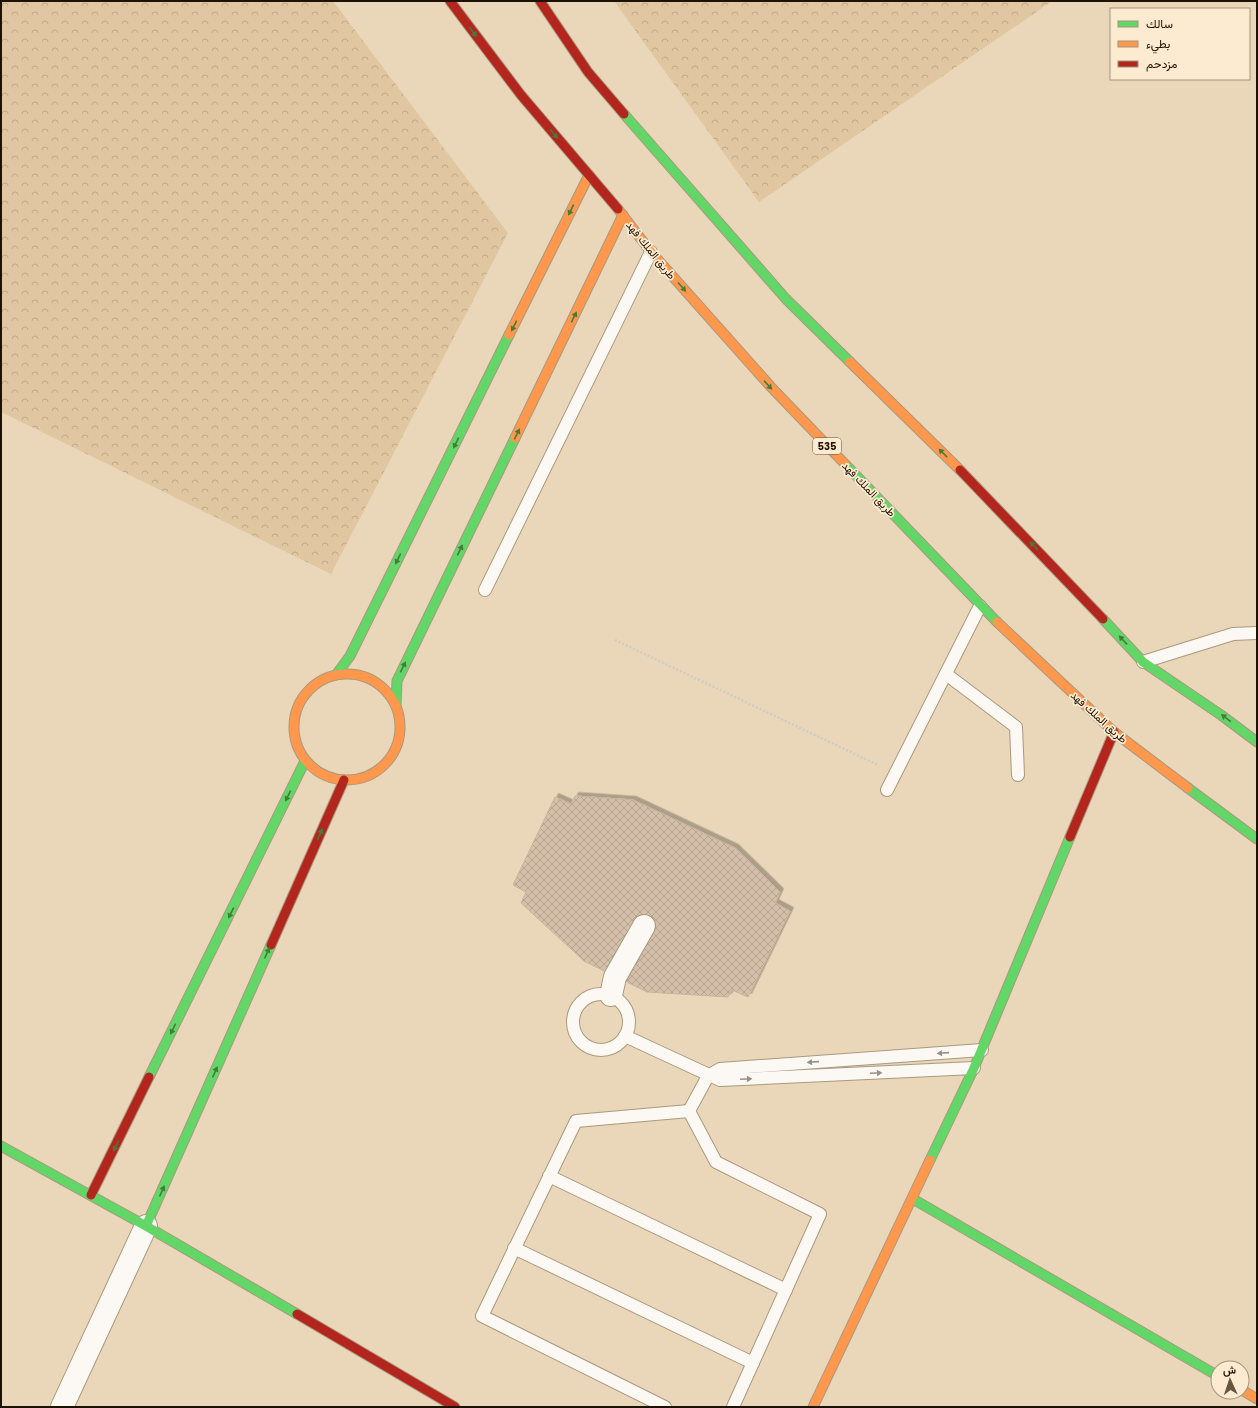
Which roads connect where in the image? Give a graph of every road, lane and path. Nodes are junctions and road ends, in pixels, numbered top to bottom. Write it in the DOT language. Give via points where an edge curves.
graph roads {
  1 [pos="450,1"];
  2 [pos="540,1"];
  3 [pos="589,175"];
  4 [pos="623,215"];
  5 [pos="651,252"];
  6 [pos="485,590"];
  7 [pos="980,606"];
  8 [pos="1257,633"];
  9 [pos="615,640"];
  10 [pos="1143,662"];
  11 [pos="946,674"];
  12 [pos="336,675"];
  13 [pos="396,705"];
  14 [pos="1114,732"];
  15 [pos="1257,742"];
  16 [pos="305,761"];
  17 [pos="896,773"];
  18 [pos="1018,775"];
  19 [pos="344,780"];
  20 [pos="887,790"];
  21 [pos="1257,840"];
  22 [pos="644,926"];
  23 [pos="611,995"];
  24 [pos="625,1036"];
  25 [pos="982,1050"];
  26 [pos="974,1068"];
  27 [pos="708,1076"];
  28 [pos="689,1111"];
  29 [pos="1,1146"];
  30 [pos="549,1176"];
  31 [pos="91,1195"];
  32 [pos="913,1199"];
  33 [pos="146,1226"];
  34 [pos="514,1248"];
  35 [pos="786,1290"];
  36 [pos="753,1363"];
  37 [pos="1210,1371"];
  38 [pos="62,1407"];
  39 [pos="455,1407"];
  40 [pos="665,1407"];
  41 [pos="733,1407"];
  42 [pos="813,1407"];
  1 -- 3 [label="street, طريق الملك فهد / 535, one-way" via="521,95"];
  10 -- 2 [label="street, one-way" via="994,504 786,298 588,72"];
  3 -- 4 [label="street, طريق الملك فهد / 535"];
  3 -- 12 [label="street, one-way" via="350,656"];
  4 -- 5 [label="street, طريق الملك فهد / 535"];
  13 -- 4 [label="street, one-way" via="397,681"];
  5 -- 6 [label="lane"];
  5 -- 7 [label="street, طريق الملك فهد / 535, one-way" via="771,387"];
  7 -- 11 [label="lane"];
  7 -- 14 [label="street, طريق الملك فهد / 535"];
  8 -- 10 [label="lane" via="1233,634"];
  9 -- 17 [label="path"];
  15 -- 10 [label="street, one-way"];
  11 -- 17 [label="lane"];
  11 -- 18 [label="lane" via="1016,727"];
  12 -- 13 [label="street" via="354,674 371,679 386,690"];
  12 -- 16 [label="street" via="319,682 305,694 296,710 293,727 296,745"];
  13 -- 19 [label="street" via="400,723 399,740 391,757 379,770 362,778"];
  14 -- 21 [label="street, طريق الملك فهد / 535"];
  14 -- 25 [label="street"];
  16 -- 19 [label="street" via="316,771 330,778"];
  16 -- 31 [label="street, one-way"];
  17 -- 20 [label="lane"];
  33 -- 19 [label="street, one-way"];
  22 -- 23 [label="street" via="615,977"];
  23 -- 24 [label="lane" via="619,1000 629,1017"];
  23 -- 24 [label="lane" via="601,993 583,1000 573,1015 575,1033 586,1046 594,1049 612,1048"];
  24 -- 27 [label="lane"];
  25 -- 26 [label="street"];
  25 -- 27 [label="lane, one-way" via="720,1069"];
  27 -- 26 [label="lane, one-way" via="720,1080"];
  26 -- 32 [label="street"];
  27 -- 28 [label="lane"];
  28 -- 30 [label="lane" via="576,1121"];
  28 -- 35 [label="lane" via="716,1162 820,1214"];
  29 -- 31 [label="street"];
  30 -- 34 [label="lane"];
  30 -- 35 [label="lane"];
  31 -- 33 [label="street"];
  32 -- 37 [label="street"];
  32 -- 42 [label="street"];
  33 -- 38 [label="street"];
  33 -- 39 [label="street"];
  34 -- 36 [label="lane"];
  34 -- 40 [label="lane" via="482,1316"];
  35 -- 36 [label="lane"];
  36 -- 41 [label="lane"];
}
